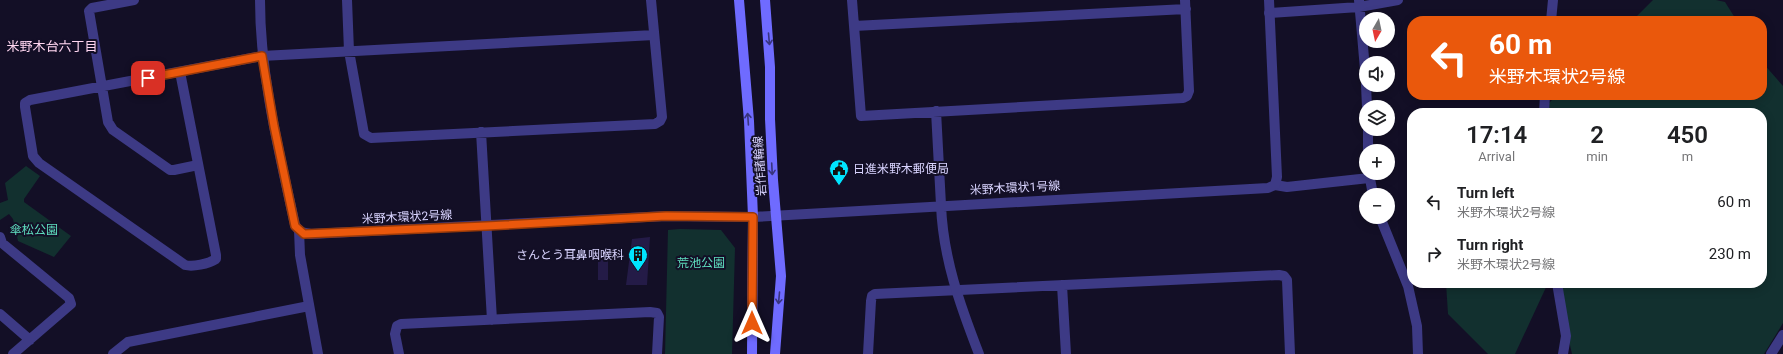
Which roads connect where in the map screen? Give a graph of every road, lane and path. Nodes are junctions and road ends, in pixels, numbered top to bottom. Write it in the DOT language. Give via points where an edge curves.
graph roads {
  1 [pos="134,0"];
  2 [pos="260,0"];
  3 [pos="347,0"];
  4 [pos="651,0"];
  5 [pos="739,0"];
  6 [pos="765,0"];
  7 [pos="852,0"];
  8 [pos="1268,0"];
  9 [pos="1398,0"];
  10 [pos="1552,0"];
  11 [pos="1359,4"];
  12 [pos="1185,5"];
  13 [pos="1269,13"];
  14 [pos="1551,16"];
  15 [pos="854,26"];
  16 [pos="654,35"];
  17 [pos="349,51"];
  18 [pos="262,56"];
  19 [pos="1364,56"];
  20 [pos="180,72"];
  21 [pos="101,87"];
  22 [pos="936,111"];
  23 [pos="481,132"];
  24 [pos="198,165"];
  25 [pos="1359,177"];
  26 [pos="1276,183"];
  27 [pos="941,205"];
  28 [pos="776,216"];
  29 [pos="753,217"];
  30 [pos="1383,224"];
  31 [pos="486,226"];
  32 [pos="299,230"];
  33 [pos="1,241"];
  34 [pos="1407,284"];
  35 [pos="1062,285"];
  36 [pos="1408,288"];
  37 [pos="1558,288"];
  38 [pos="955,290"];
  39 [pos="308,306"];
  40 [pos="0,314"];
  41 [pos="492,320"];
  42 [pos="1783,335"];
  43 [pos="30,340"];
  44 [pos="13,354"];
  45 [pos="113,354"];
  46 [pos="318,354"];
  47 [pos="399,354"];
  48 [pos="657,354"];
  49 [pos="752,354"];
  50 [pos="774,354"];
  51 [pos="868,354"];
  52 [pos="979,354"];
  53 [pos="1066,354"];
  54 [pos="1290,354"];
  55 [pos="1418,354"];
  56 [pos="1562,354"];
  57 [pos="1771,354"];
  1 -- 21 [label="street" via="92,8 89,11"];
  2 -- 18 [label="street"];
  3 -- 17 [label="street"];
  4 -- 16 [label="street"];
  29 -- 5 [label="main road, 岩作諸輪線, one-way" via="749,121"];
  6 -- 28 [label="main road, 岩作諸輪線, one-way"];
  7 -- 15 [label="street"];
  8 -- 13 [label="street"];
  9 -- 11 [label="street"];
  10 -- 14 [label="street"];
  11 -- 13 [label="street"];
  11 -- 19 [label="street"];
  12 -- 15 [label="street"];
  12 -- 22 [label="street" via="1189,91 1183,98"];
  13 -- 26 [label="street"];
  15 -- 22 [label="street" via="861,116"];
  16 -- 17 [label="street"];
  16 -- 23 [label="street" via="662,117 656,124"];
  17 -- 18 [label="street"];
  17 -- 23 [label="street" via="366,136 371,138"];
  18 -- 20 [label="street"];
  18 -- 32 [label="street" via="295,226"];
  20 -- 21 [label="street"];
  20 -- 24 [label="street"];
  21 -- 24 [label="street" via="108,122 113,130 170,170"];
  21 -- 24 [label="street" via="30,100 26,103 33,156 39,163 188,266 216,259"];
  22 -- 27 [label="street"];
  23 -- 31 [label="street"];
  25 -- 26 [label="street, 米野木環状1号線" via="1287,187"];
  26 -- 27 [label="street, 米野木環状1号線" via="1268,188"];
  27 -- 28 [label="street, 米野木環状1号線"];
  27 -- 38 [label="street" via="942,230"];
  28 -- 29 [label="street, 米野木環状1号線"];
  28 -- 50 [label="main road, 岩作諸輪線, one-way" via="781,276"];
  29 -- 31 [label="street, 米野木環状2号線" via="666,216"];
  29 -- 49 [label="main road, 岩作諸輪線"];
  30 -- 34 [label="street"];
  31 -- 32 [label="street, 米野木環状2号線" via="311,234 304,234"];
  31 -- 41 [label="street"];
  32 -- 39 [label="street"];
  33 -- 43 [label="street" via="69,298 71,304"];
  35 -- 38 [label="street"];
  35 -- 53 [label="street"];
  35 -- 54 [label="street" via="1284,276 1287,280"];
  36 -- 55 [label="street" via="1416,321"];
  37 -- 56 [label="street" via="1566,336"];
  38 -- 51 [label="street" via="872,296"];
  38 -- 52 [label="street"];
  39 -- 45 [label="street" via="128,342"];
  39 -- 46 [label="street"];
  40 -- 43 [label="street"];
  41 -- 47 [label="street" via="397,326 395,334"];
  41 -- 48 [label="street" via="657,313"];
  42 -- 57 [label="street"];
  43 -- 44 [label="street"];
}
